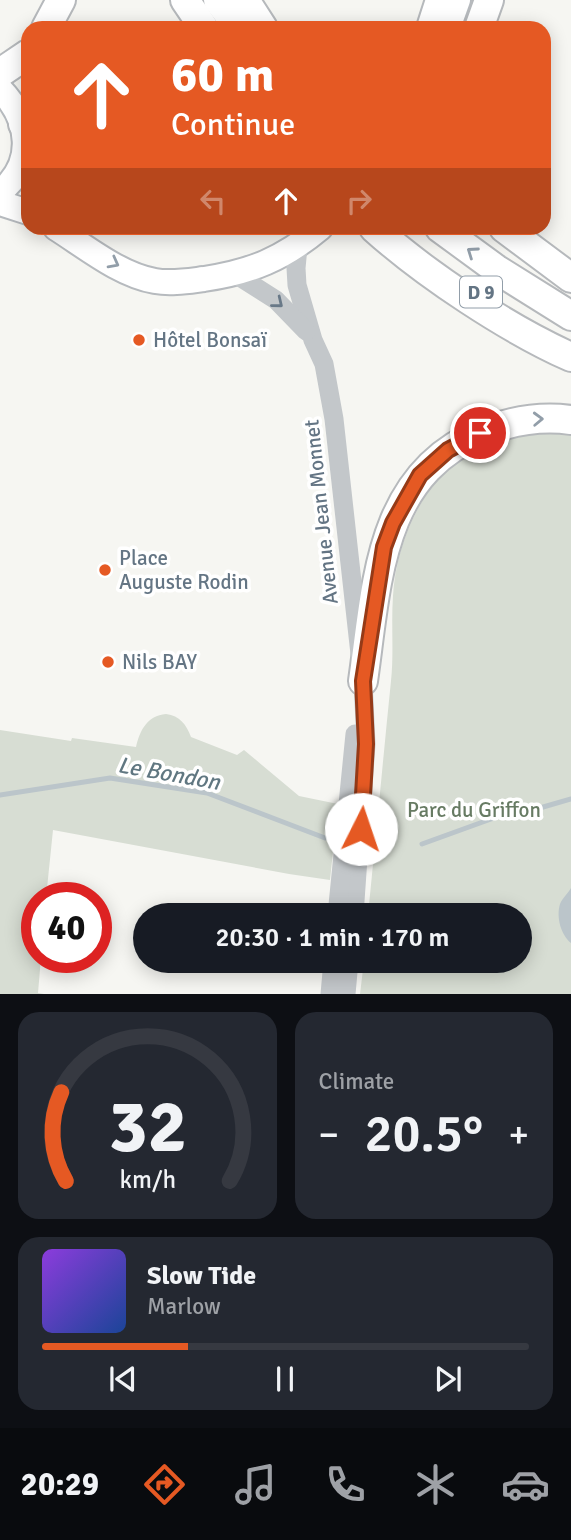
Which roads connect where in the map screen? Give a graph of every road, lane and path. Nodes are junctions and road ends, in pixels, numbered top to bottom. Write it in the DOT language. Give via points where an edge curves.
graph roads {
  1 [pos="61,0"];
  2 [pos="185,0"];
  3 [pos="218,0"];
  4 [pos="245,0"];
  5 [pos="440,0"];
  6 [pos="458,0"];
  7 [pos="489,0"];
  8 [pos="50,21"];
  9 [pos="199,21"];
  10 [pos="234,21"];
  11 [pos="258,21"];
  12 [pos="433,21"];
  13 [pos="450,21"];
  14 [pos="482,21"];
  15 [pos="21,60"];
  16 [pos="0,73"];
  17 [pos="0,89"];
  18 [pos="21,113"];
  19 [pos="21,164"];
  20 [pos="0,192"];
  21 [pos="0,203"];
  22 [pos="21,210"];
  23 [pos="67,235"];
  24 [pos="312,235"];
  25 [pos="393,235"];
  26 [pos="395,235"];
  27 [pos="450,235"];
  28 [pos="513,235"];
  29 [pos="298,247"];
  30 [pos="235,274"];
  31 [pos="571,278"];
  32 [pos="571,316"];
  33 [pos="313,340"];
  34 [pos="571,349"];
  35 [pos="571,357"];
  36 [pos="571,421"];
  37 [pos="363,681"];
  38 [pos="350,867"];
  39 [pos="340,903"];
  40 [pos="353,903"];
  41 [pos="332,973"];
  42 [pos="348,973"];
  43 [pos="330,994"];
  44 [pos="346,994"];
  1 -- 8 [label="highway"];
  2 -- 9 [label="highway"];
  3 -- 10 [label="highway"];
  4 -- 11 [label="highway"];
  5 -- 12 [label="highway"];
  6 -- 13 [label="main road"];
  7 -- 14 [label="highway"];
  15 -- 16 [label="highway"];
  17 -- 18 [label="main road"];
  19 -- 20 [label="main road"];
  21 -- 22 [label="main road"];
  23 -- 30 [label="main road, one-way" via="118,266 156,281"];
  24 -- 29 [label="main road"];
  25 -- 35 [label="highway" via="463,294"];
  26 -- 34 [label="highway, D 9"];
  32 -- 27 [label="highway, D 9, one-way"];
  28 -- 31 [label="highway"];
  29 -- 30 [label="main road"];
  29 -- 33 [label="street, Avenue Jean Monnet" via="297,285"];
  30 -- 33 [label="street, Avenue Jean Monnet, one-way" via="276,300"];
  33 -- 37 [label="street, Avenue Jean Monnet" via="324,365 334,419"];
  37 -- 36 [label="highway, one-way" via="384,547 420,475 448,450 495,427 522,420"];
  37 -- 38 [label="street, Avenue Jean Monnet"];
  38 -- 39 [label="street, Avenue Jean Monnet"];
  38 -- 40 [label="street, Avenue Jean Monnet"];
  41 -- 43 [label="street"];
  42 -- 44 [label="street"];
}
